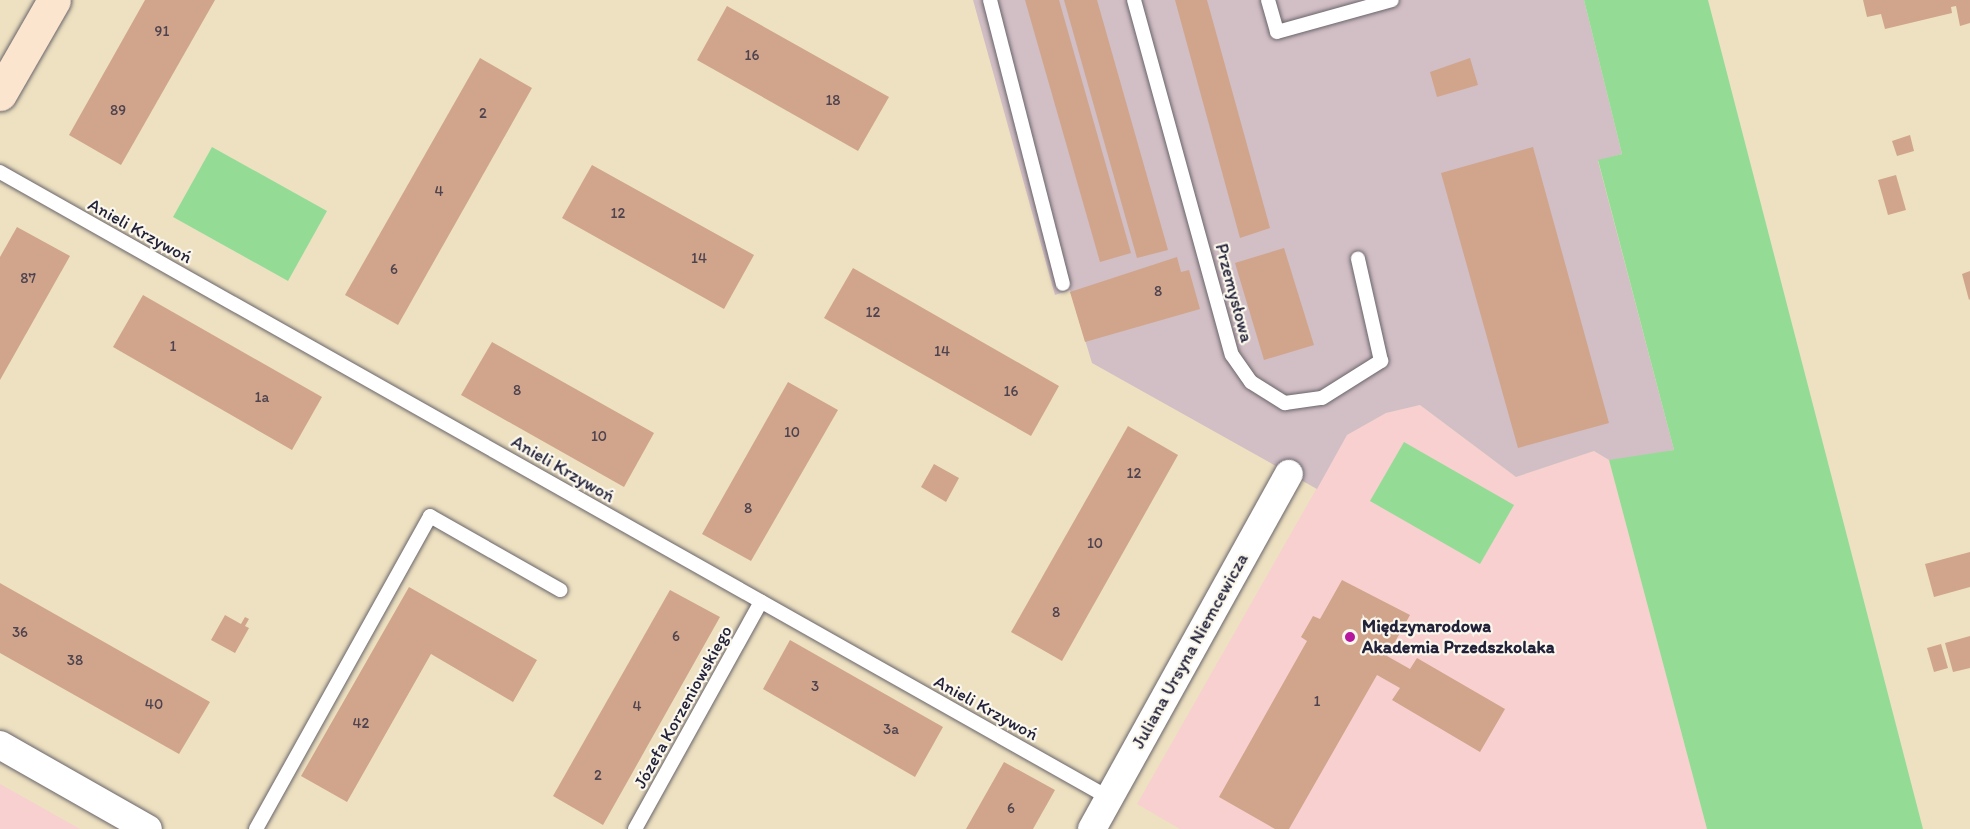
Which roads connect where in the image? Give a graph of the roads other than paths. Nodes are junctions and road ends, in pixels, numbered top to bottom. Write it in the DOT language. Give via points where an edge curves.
graph roads {
  1 [pos="54,0"];
  2 [pos="990,0"];
  3 [pos="1134,0"];
  4 [pos="1268,0"];
  5 [pos="1392,0"];
  6 [pos="0,94"];
  7 [pos="0,172"];
  8 [pos="1358,259"];
  9 [pos="1064,285"];
  10 [pos="1289,474"];
  11 [pos="560,590"];
  12 [pos="761,602"];
  13 [pos="0,746"];
  14 [pos="1109,798"];
  15 [pos="148,829"];
  16 [pos="256,829"];
  17 [pos="635,829"];
  18 [pos="1092,829"];
  1 -- 6 [label="main road"];
  2 -- 9 [label="lane"];
  3 -- 8 [label="lane, Przemysłowa" via="1232,355 1251,382 1285,403 1322,398 1382,361"];
  4 -- 5 [label="lane" via="1277,32"];
  7 -- 12 [label="lane, Anieli Krzywoń"];
  10 -- 14 [label="street, Juliana Ursyna Niemcewicza"];
  11 -- 16 [label="lane" via="430,516"];
  12 -- 14 [label="lane, Anieli Krzywoń"];
  12 -- 17 [label="lane, Józefa Korzeniowskiego"];
  13 -- 15 [label="street"];
  14 -- 18 [label="street, Juliana Ursyna Niemcewicza"];
}
